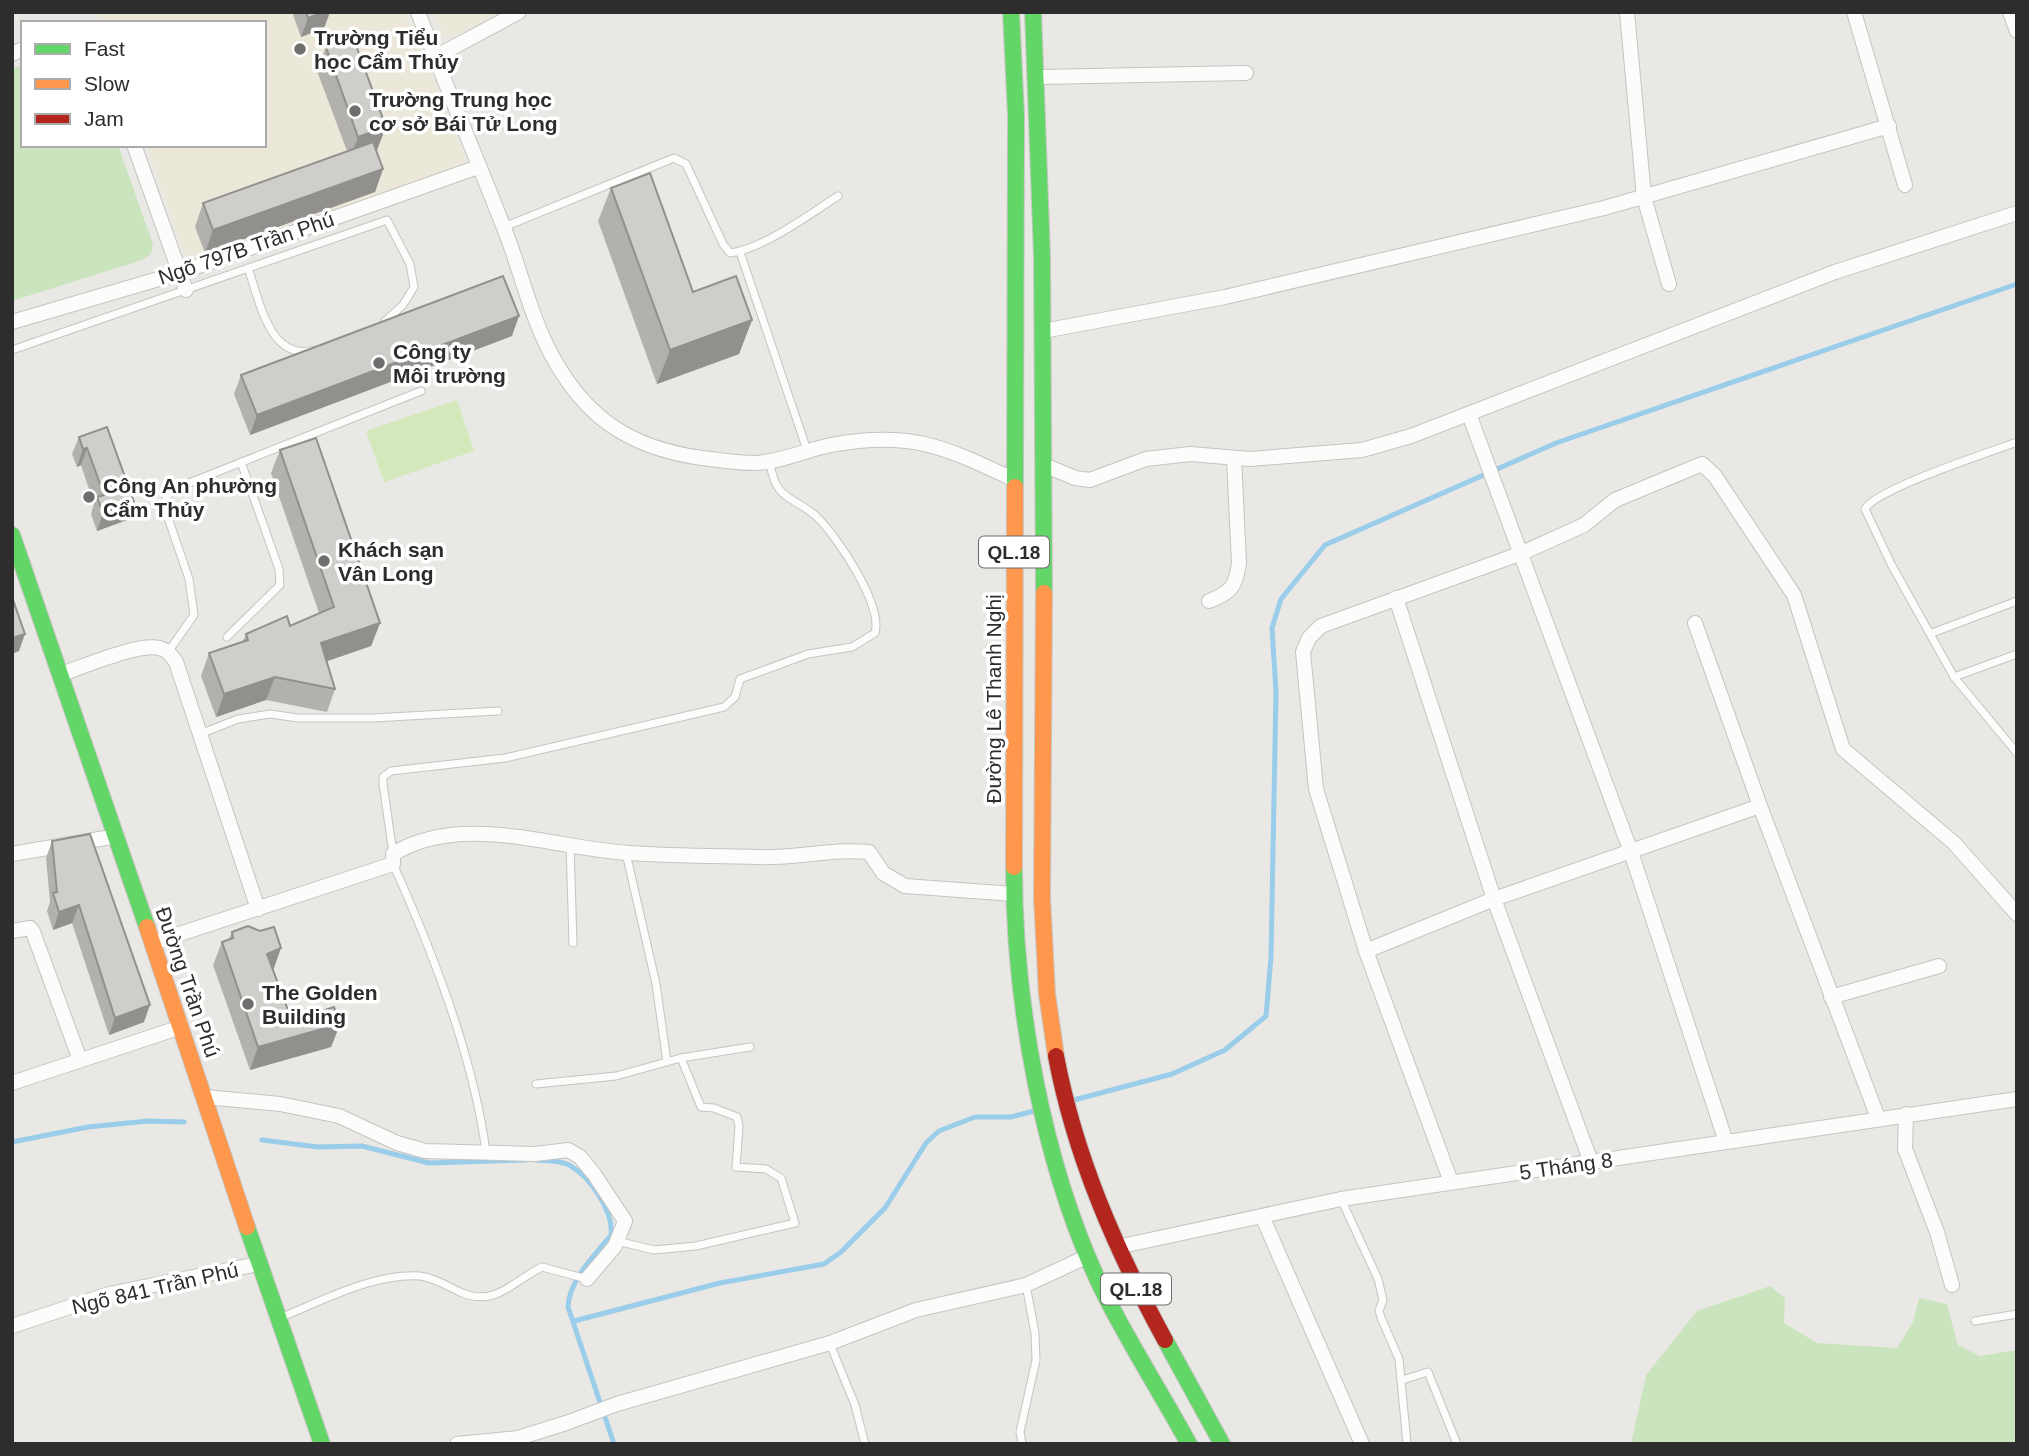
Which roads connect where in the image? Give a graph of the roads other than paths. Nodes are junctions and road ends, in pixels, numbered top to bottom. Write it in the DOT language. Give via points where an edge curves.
graph roads {
  1 [pos="418,12"];
  2 [pos="519,12"];
  3 [pos="1011,12"];
  4 [pos="1033,12"];
  5 [pos="1627,12"];
  6 [pos="1854,12"];
  7 [pos="2010,12"];
  8 [pos="2017,31"];
  9 [pos="435,57"];
  10 [pos="1246,73"];
  11 [pos="1039,77"];
  12 [pos="1889,126"];
  13 [pos="135,147"];
  14 [pos="478,167"];
  15 [pos="1905,185"];
  16 [pos="838,196"];
  17 [pos="1644,197"];
  18 [pos="2017,213"];
  19 [pos="504,227"];
  20 [pos="740,252"];
  21 [pos="248,268"];
  22 [pos="179,273"];
  23 [pos="1669,284"];
  24 [pos="186,290"];
  25 [pos="12,322"];
  26 [pos="379,324"];
  27 [pos="1043,331"];
  28 [pos="321,347"];
  29 [pos="12,350"];
  30 [pos="421,391"];
  31 [pos="1469,414"];
  32 [pos="2017,442"];
  33 [pos="807,450"];
  34 [pos="1234,458"];
  35 [pos="770,462"];
  36 [pos="241,463"];
  37 [pos="1044,465"];
  38 [pos="1013,479"];
  39 [pos="12,535"];
  40 [pos="1522,553"];
  41 [pos="1396,598"];
  42 [pos="1209,601"];
  43 [pos="2017,601"];
  44 [pos="1695,623"];
  45 [pos="1932,633"];
  46 [pos="227,637"];
  47 [pos="168,652"];
  48 [pos="2017,654"];
  49 [pos="61,674"];
  50 [pos="1954,677"];
  51 [pos="498,710"];
  52 [pos="1014,716"];
  53 [pos="1043,717"];
  54 [pos="200,734"];
  55 [pos="2017,754"];
  56 [pos="1760,806"];
  57 [pos="117,836"];
  58 [pos="570,844"];
  59 [pos="1630,852"];
  60 [pos="626,853"];
  61 [pos="12,854"];
  62 [pos="393,859"];
  63 [pos="1014,894"];
  64 [pos="1494,899"];
  65 [pos="258,909"];
  66 [pos="2017,914"];
  67 [pos="12,931"];
  68 [pos="152,943"];
  69 [pos="573,943"];
  70 [pos="1366,951"];
  71 [pos="1939,966"];
  72 [pos="1831,997"];
  73 [pos="181,1027"];
  74 [pos="750,1047"];
  75 [pos="681,1058"];
  76 [pos="80,1060"];
  77 [pos="667,1062"];
  78 [pos="12,1083"];
  79 [pos="536,1084"];
  80 [pos="205,1097"];
  81 [pos="2017,1099"];
  82 [pos="1906,1114"];
  83 [pos="1878,1118"];
  84 [pos="1726,1142"];
  85 [pos="486,1154"];
  86 [pos="1591,1162"];
  87 [pos="1451,1182"];
  88 [pos="1341,1199"];
  89 [pos="1262,1216"];
  90 [pos="617,1241"];
  91 [pos="1117,1247"];
  92 [pos="1088,1256"];
  93 [pos="258,1264"];
  94 [pos="582,1278"];
  95 [pos="1026,1285"];
  96 [pos="1952,1285"];
  97 [pos="2017,1314"];
  98 [pos="278,1318"];
  99 [pos="1975,1321"];
  100 [pos="12,1326"];
  101 [pos="830,1343"];
  102 [pos="1402,1380"];
  103 [pos="323,1444"];
  104 [pos="457,1444"];
  105 [pos="864,1444"];
  106 [pos="1022,1444"];
  107 [pos="1189,1444"];
  108 [pos="1222,1444"];
  109 [pos="1362,1444"];
  110 [pos="1407,1444"];
  111 [pos="1457,1444"];
  1 -- 9 [label="street"];
  2 -- 9 [label="street"];
  3 -- 38 [label="main road, Đường Lê Thanh Nghị / QL.18" via="1016,115"];
  4 -- 11 [label="main road, QL.18"];
  5 -- 17 [label="street"];
  6 -- 12 [label="street"];
  7 -- 8 [label="street"];
  9 -- 14 [label="street"];
  10 -- 11 [label="street"];
  11 -- 27 [label="main road, QL.18"];
  12 -- 15 [label="street"];
  12 -- 17 [label="street"];
  13 -- 22 [label="street"];
  14 -- 19 [label="street"];
  14 -- 22 [label="street, Ngõ 797B Trần Phú"];
  16 -- 20 [label="lane"];
  17 -- 23 [label="street"];
  17 -- 27 [label="street" via="1225,297"];
  18 -- 31 [label="street" via="1835,272"];
  19 -- 20 [label="lane" via="674,158 686,164 723,244 730,253"];
  19 -- 35 [label="street" via="549,351 579,397 600,419 636,442 672,454"];
  20 -- 33 [label="lane"];
  21 -- 24 [label="lane"];
  21 -- 26 [label="lane" via="387,220 410,264 414,287 390,320"];
  21 -- 28 [label="lane" via="278,342 310,352"];
  22 -- 24 [label="street"];
  22 -- 25 [label="street, Ngõ 797B Trần Phú"];
  24 -- 29 [label="lane"];
  27 -- 37 [label="main road, QL.18"];
  30 -- 36 [label="lane"];
  31 -- 34 [label="street" via="1362,450"];
  31 -- 40 [label="street"];
  32 -- 45 [label="lane" via="1889,491 1865,509"];
  33 -- 35 [label="street"];
  33 -- 38 [label="street" via="884,437 945,447"];
  34 -- 37 [label="street" via="1190,454 1146,459 1090,480"];
  34 -- 42 [label="street" via="1240,563 1237,579 1226,595"];
  35 -- 62 [label="lane" via="785,498 814,515 842,546 870,601 878,623 875,633 852,647 808,654 740,679 735,697 723,707 505,758 391,771 383,784"];
  36 -- 46 [label="lane" via="279,569 280,585"];
  36 -- 47 [label="lane" via="174,489 166,498 167,515 189,579 194,615"];
  37 -- 53 [label="main road, QL.18"];
  38 -- 52 [label="main road, Đường Lê Thanh Nghị / QL.18"];
  39 -- 49 [label="main road, Đường Trần Phú"];
  40 -- 41 [label="street"];
  40 -- 59 [label="street"];
  40 -- 66 [label="street" via="1584,525 1615,500 1695,464 1707,468 1794,595 1843,749 1954,843"];
  41 -- 64 [label="street"];
  41 -- 70 [label="street" via="1321,626 1303,652 1316,789"];
  43 -- 45 [label="lane"];
  44 -- 56 [label="street"];
  45 -- 50 [label="lane"];
  47 -- 49 [label="street" via="156,647 141,650"];
  47 -- 54 [label="street" via="176,662"];
  48 -- 50 [label="lane"];
  49 -- 57 [label="main road, Đường Trần Phú"];
  50 -- 55 [label="lane"];
  51 -- 54 [label="lane" via="373,718 270,714 238,719"];
  52 -- 53 [label="main road"];
  52 -- 63 [label="main road, Đường Lê Thanh Nghị / QL.18"];
  53 -- 91 [label="main road, QL.18" via="1042,864 1048,993 1071,1124"];
  54 -- 65 [label="street"];
  56 -- 59 [label="street"];
  56 -- 72 [label="street"];
  57 -- 61 [label="street"];
  57 -- 68 [label="main road, Đường Trần Phú"];
  58 -- 60 [label="street"];
  58 -- 62 [label="street" via="507,834 432,838"];
  58 -- 69 [label="lane"];
  59 -- 64 [label="street"];
  59 -- 84 [label="street"];
  60 -- 63 [label="street" via="789,858 843,849 869,852 883,873 905,886"];
  60 -- 77 [label="lane" via="656,984"];
  62 -- 65 [label="street"];
  62 -- 85 [label="lane" via="479,1100"];
  63 -- 92 [label="main road, Đường Lê Thanh Nghị / QL.18" via="1021,1001 1037,1091"];
  64 -- 70 [label="street"];
  64 -- 86 [label="street"];
  65 -- 68 [label="street"];
  67 -- 76 [label="street" via="30,928 33,932"];
  68 -- 73 [label="main road, Đường Trần Phú"];
  70 -- 87 [label="street"];
  71 -- 72 [label="street"];
  72 -- 83 [label="street"];
  73 -- 76 [label="street"];
  73 -- 80 [label="main road, Đường Trần Phú"];
  74 -- 75 [label="lane"];
  75 -- 77 [label="lane"];
  75 -- 90 [label="lane" via="701,1107 737,1118 736,1167 766,1169 781,1178 795,1223 696,1246 654,1250"];
  76 -- 78 [label="street"];
  77 -- 79 [label="lane" via="616,1076"];
  80 -- 85 [label="street" via="280,1104 339,1116 425,1151"];
  80 -- 93 [label="main road, Đường Trần Phú"];
  81 -- 82 [label="street, 5 Tháng 8"];
  82 -- 83 [label="street, 5 Tháng 8"];
  82 -- 96 [label="street" via="1905,1149"];
  83 -- 84 [label="street, 5 Tháng 8"];
  84 -- 86 [label="street, 5 Tháng 8"];
  85 -- 90 [label="street" via="568,1150 580,1157 623,1214 624,1228"];
  86 -- 87 [label="street, 5 Tháng 8"];
  87 -- 88 [label="street, 5 Tháng 8"];
  88 -- 89 [label="street, 5 Tháng 8"];
  88 -- 102 [label="lane" via="1378,1279 1383,1300 1379,1311 1399,1359"];
  89 -- 91 [label="street, 5 Tháng 8"];
  89 -- 109 [label="street"];
  90 -- 94 [label="street"];
  91 -- 108 [label="main road, QL.18" via="1133,1285"];
  92 -- 95 [label="street"];
  92 -- 107 [label="main road, QL.18"];
  93 -- 98 [label="main road, Đường Trần Phú"];
  93 -- 100 [label="street, Ngõ 841 Trần Phú" via="109,1294"];
  94 -- 98 [label="lane" via="542,1268 491,1298 462,1293 421,1276 395,1278"];
  95 -- 101 [label="street" via="916,1310"];
  95 -- 106 [label="lane" via="1036,1360 1020,1432"];
  97 -- 99 [label="lane"];
  98 -- 103 [label="main road, Đường Trần Phú"];
  101 -- 104 [label="street" via="784,1353 518,1438"];
  101 -- 105 [label="lane" via="855,1405"];
  102 -- 110 [label="lane"];
  102 -- 111 [label="lane" via="1428,1372"];
}
